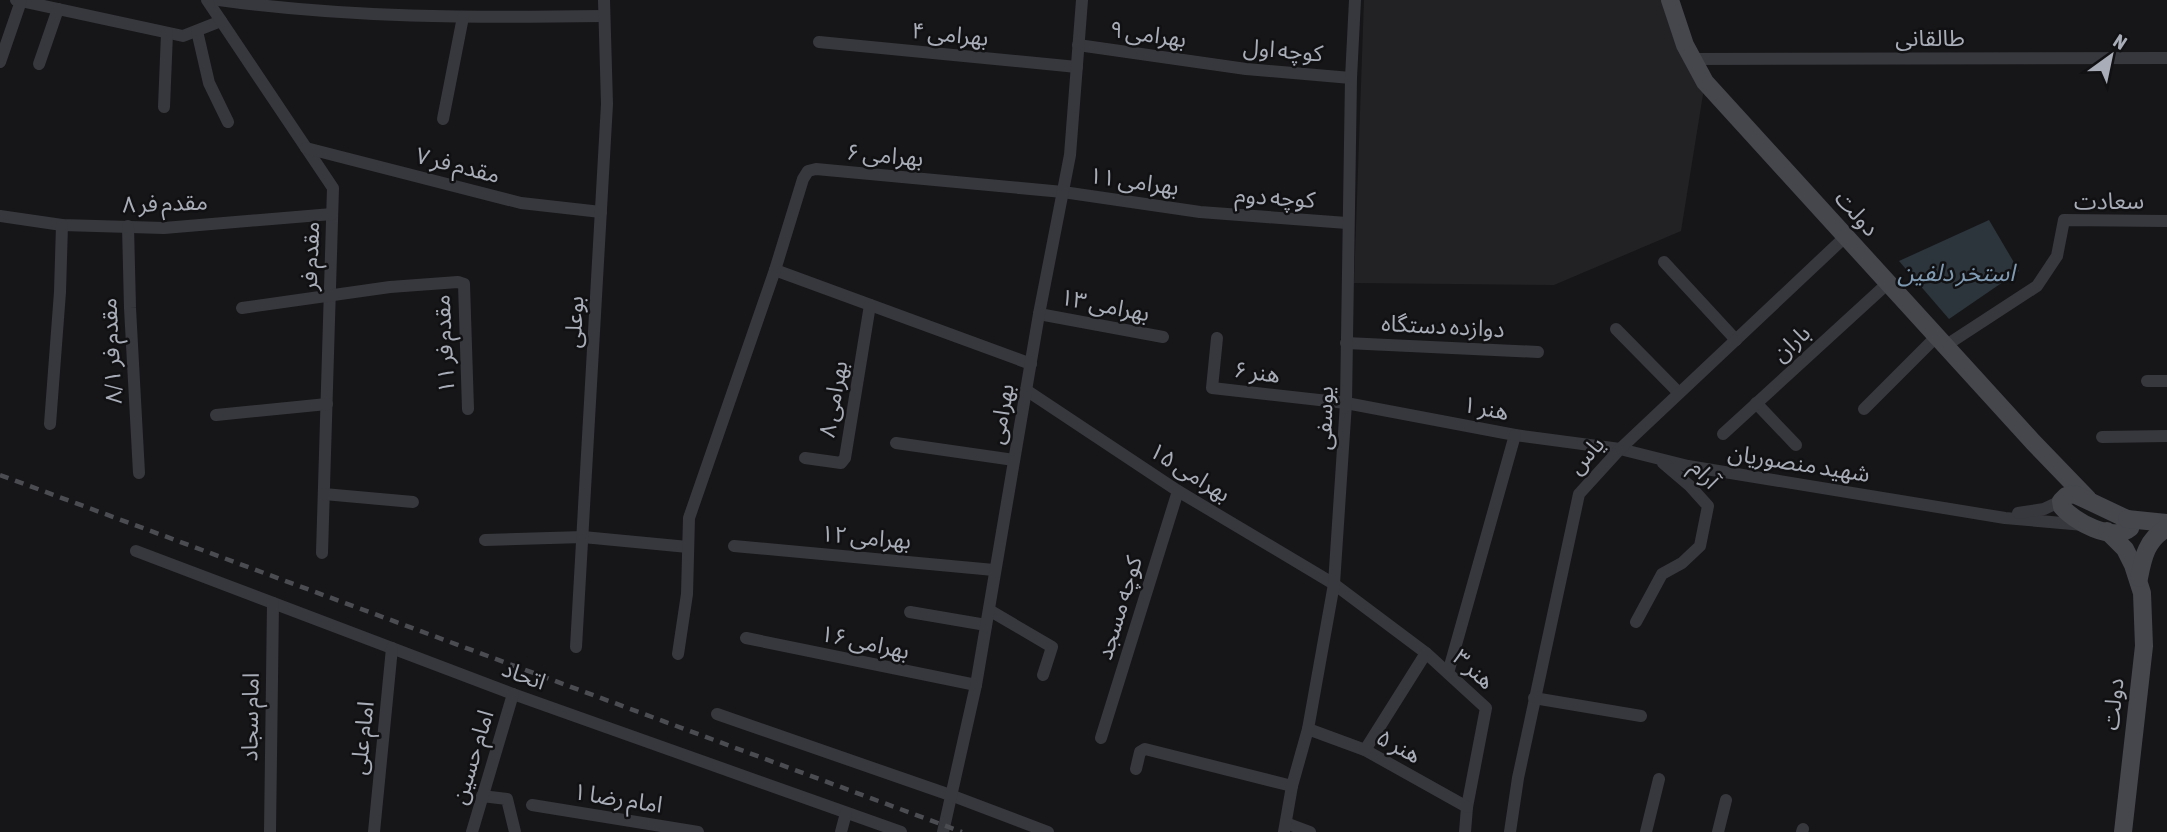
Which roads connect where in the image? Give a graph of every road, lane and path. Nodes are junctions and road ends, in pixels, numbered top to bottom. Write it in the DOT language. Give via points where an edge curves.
graph roads {
  1 [pos="19,0"];
  2 [pos="207,0"];
  3 [pos="219,0"];
  4 [pos="604,0"];
  5 [pos="1082,0"];
  6 [pos="1355,0"];
  7 [pos="1671,0"];
  8 [pos="42,3"];
  9 [pos="58,9"];
  10 [pos="604,16"];
  11 [pos="463,17"];
  12 [pos="221,21"];
  13 [pos="197,31"];
  14 [pos="167,33"];
  15 [pos="820,42"];
  16 [pos="1078,46"];
  17 [pos="2167,58"];
  18 [pos="1692,59"];
  19 [pos="0,62"];
  20 [pos="39,64"];
  21 [pos="1211,64"];
  22 [pos="1077,67"];
  23 [pos="1351,78"];
  24 [pos="163,107"];
  25 [pos="443,119"];
  26 [pos="228,122"];
  27 [pos="306,148"];
  28 [pos="1063,192"];
  29 [pos="601,212"];
  30 [pos="1199,212"];
  31 [pos="332,214"];
  32 [pos="0,216"];
  33 [pos="2167,221"];
  34 [pos="1348,223"];
  35 [pos="62,225"];
  36 [pos="128,226"];
  37 [pos="1845,237"];
  38 [pos="1664,262"];
  39 [pos="775,270"];
  40 [pos="1888,283"];
  41 [pos="330,296"];
  42 [pos="870,305"];
  43 [pos="242,308"];
  44 [pos="1039,314"];
  45 [pos="1616,329"];
  46 [pos="1163,337"];
  47 [pos="1217,338"];
  48 [pos="1736,340"];
  49 [pos="1941,342"];
  50 [pos="1346,343"];
  51 [pos="1538,352"];
  52 [pos="1031,364"];
  53 [pos="2147,381"];
  54 [pos="2167,381"];
  55 [pos="1026,390"];
  56 [pos="1679,393"];
  57 [pos="1346,403"];
  58 [pos="1756,403"];
  59 [pos="327,404"];
  60 [pos="468,409"];
  61 [pos="1864,409"];
  62 [pos="216,415"];
  63 [pos="50,424"];
  64 [pos="1723,433"];
  65 [pos="1515,435"];
  66 [pos="2167,436"];
  67 [pos="2102,438"];
  68 [pos="2033,442"];
  69 [pos="896,443"];
  70 [pos="1796,445"];
  71 [pos="1619,449"];
  72 [pos="805,458"];
  73 [pos="1014,460"];
  74 [pos="1660,460"];
  75 [pos="139,473"];
  76 [pos="1178,491"];
  77 [pos="324,494"];
  78 [pos="2088,499"];
  79 [pos="2061,501"];
  80 [pos="413,502"];
  81 [pos="1973,513"];
  82 [pos="2127,519"];
  83 [pos="2167,526"];
  84 [pos="2099,528"];
  85 [pos="583,537"];
  86 [pos="485,540"];
  87 [pos="734,546"];
  88 [pos="688,547"];
  89 [pos="136,551"];
  90 [pos="322,553"];
  91 [pos="994,570"];
  92 [pos="2138,582"];
  93 [pos="1334,584"];
  94 [pos="273,603"];
  95 [pos="989,610"];
  96 [pos="910,612"];
  97 [pos="1636,622"];
  98 [pos="986,625"];
  99 [pos="746,638"];
  100 [pos="576,647"];
  101 [pos="393,648"];
  102 [pos="1426,653"];
  103 [pos="678,654"];
  104 [pos="1448,673"];
  105 [pos="1043,675"];
  106 [pos="976,685"];
  107 [pos="513,694"];
  108 [pos="1535,698"];
  109 [pos="717,714"];
  110 [pos="1641,716"];
  111 [pos="1308,729"];
  112 [pos="1101,738"];
  113 [pos="1365,750"];
  114 [pos="1136,769"];
  115 [pos="1659,779"];
  116 [pos="1292,786"];
  117 [pos="482,796"];
  118 [pos="953,796"];
  119 [pos="1726,800"];
  120 [pos="532,805"];
  121 [pos="1467,807"];
  122 [pos="846,813"];
  123 [pos="1285,827"];
  124 [pos="270,832"];
  125 [pos="374,832"];
  126 [pos="472,832"];
  127 [pos="515,832"];
  128 [pos="698,832"];
  129 [pos="841,832"];
  130 [pos="901,832"];
  131 [pos="943,832"];
  132 [pos="1048,832"];
  133 [pos="1310,832"];
  134 [pos="1465,832"];
  135 [pos="1510,832"];
  136 [pos="1646,832"];
  137 [pos="1718,832"];
  138 [pos="2123,832"];
  1 -- 8 [label="street"];
  1 -- 19 [label="street"];
  2 -- 12 [label="street, مقدم فر"];
  3 -- 11 [label="street"];
  4 -- 10 [label="street, بوعلی"];
  5 -- 16 [label="street, بهرامی"];
  6 -- 23 [label="street, یوسفی"];
  7 -- 18 [label="main road, دولت"];
  8 -- 9 [label="street"];
  9 -- 14 [label="street"];
  9 -- 20 [label="street"];
  10 -- 11 [label="street"];
  10 -- 29 [label="street, بوعلی" via="607,104"];
  11 -- 25 [label="street"];
  12 -- 13 [label="street"];
  12 -- 27 [label="street, مقدم فر"];
  13 -- 14 [label="street" via="183,37"];
  13 -- 26 [label="street" via="209,83"];
  14 -- 24 [label="street"];
  15 -- 22 [label="street, بهرامی ۴"];
  16 -- 21 [label="street, بهرامی ۹"];
  16 -- 22 [label="street, بهرامی"];
  17 -- 18 [label="street, طالقانی"];
  18 -- 37 [label="main road, دولت" via="1705,82"];
  21 -- 23 [label="street, کوچه اول"];
  22 -- 28 [label="street, بهرامی"];
  23 -- 34 [label="street, یوسفی"];
  27 -- 29 [label="street, مقدم فر ۷" via="521,203"];
  27 -- 31 [label="street, مقدم فر" via="333,188"];
  28 -- 30 [label="street, بهرامی ۱۱"];
  28 -- 39 [label="street, بهرامی ۶" via="816,169 803,179"];
  28 -- 44 [label="street, بهرامی"];
  29 -- 85 [label="street, بوعلی"];
  30 -- 34 [label="street, کوچه دوم"];
  31 -- 36 [label="street, مقدم فر ۸" via="164,228"];
  31 -- 41 [label="street, مقدم فر"];
  32 -- 35 [label="street, مقدم فر ۸"];
  33 -- 49 [label="street, سعادت" via="2064,220 2057,256 2036,286"];
  34 -- 50 [label="street, یوسفی"];
  35 -- 36 [label="street, مقدم فر ۸"];
  35 -- 63 [label="street"];
  36 -- 75 [label="street, مقدم فر ۸/۱"];
  37 -- 40 [label="main road, دولت"];
  37 -- 48 [label="street, یاس"];
  38 -- 48 [label="street"];
  39 -- 42 [label="street"];
  39 -- 88 [label="street, بهرامی ۶" via="689,518"];
  40 -- 49 [label="main road, دولت"];
  40 -- 58 [label="street, باران"];
  41 -- 43 [label="street"];
  41 -- 59 [label="street, مقدم فر"];
  41 -- 60 [label="street, مقدم فر ۱۱" via="390,287 464,284"];
  42 -- 52 [label="street"];
  42 -- 72 [label="street, بهرامی ۸" via="845,458 841,463"];
  44 -- 46 [label="street, بهرامی ۱۳"];
  44 -- 52 [label="street, بهرامی"];
  45 -- 56 [label="street"];
  47 -- 57 [label="street, هنر ۶" via="1212,388"];
  48 -- 56 [label="street, یاس"];
  49 -- 61 [label="street"];
  49 -- 68 [label="main road, دولت"];
  50 -- 51 [label="street, دوازده دستگاه"];
  50 -- 57 [label="street, یوسفی"];
  52 -- 55 [label="street, بهرامی"];
  53 -- 54 [label="street"];
  55 -- 73 [label="street, بهرامی"];
  55 -- 76 [label="street, بهرامی ۱۵"];
  56 -- 71 [label="street, یاس"];
  57 -- 65 [label="street, هنر ۱"];
  57 -- 93 [label="street, یوسفی"];
  58 -- 64 [label="street, باران"];
  58 -- 70 [label="street"];
  59 -- 62 [label="street"];
  59 -- 77 [label="street, مقدم فر"];
  65 -- 71 [label="street, هنر ۱"];
  65 -- 104 [label="street"];
  66 -- 67 [label="street"];
  68 -- 78 [label="main road, دولت"];
  68 -- 79 [label="main road, دولت"];
  69 -- 73 [label="street"];
  71 -- 74 [label="street, شهید منصوریان"];
  71 -- 108 [label="street, یاس" via="1579,494"];
  73 -- 91 [label="street, بهرامی"];
  74 -- 81 [label="street, شهید منصوریان"];
  74 -- 97 [label="street, آرام" via="1708,506 1700,546 1662,573"];
  76 -- 93 [label="street, بهرامی ۱۵"];
  76 -- 112 [label="street, کوچه مسجد"];
  77 -- 80 [label="street"];
  77 -- 90 [label="street, مقدم فر"];
  78 -- 79 [label="main road" via="2074,494"];
  78 -- 82 [label="main road"];
  79 -- 81 [label="street, شهید منصوریان" via="2029,513"];
  79 -- 84 [label="main road, دولت" via="2067,513"];
  81 -- 84 [label="street, شهید منصوریان"];
  82 -- 83 [label="main road"];
  82 -- 84 [label="main road" via="2130,528 2125,532"];
  83 -- 92 [label="main road, دولت" via="2155,534 2144,553"];
  84 -- 92 [label="main road, دولت" via="2125,549"];
  85 -- 86 [label="street"];
  85 -- 88 [label="street"];
  85 -- 100 [label="street, بوعلی"];
  87 -- 91 [label="street, بهرامی ۱۲"];
  88 -- 103 [label="street, بهرامی ۶"];
  89 -- 94 [label="street, اتحاد"];
  91 -- 95 [label="street, بهرامی"];
  92 -- 138 [label="main road, دولت" via="2144,646"];
  93 -- 102 [label="street, هنر ۳"];
  93 -- 111 [label="street, یوسفی"];
  94 -- 101 [label="street, اتحاد"];
  94 -- 124 [label="street, امام سجاد"];
  95 -- 98 [label="street, بهرامی"];
  95 -- 105 [label="street" via="1052,647"];
  96 -- 98 [label="street"];
  98 -- 106 [label="street, بهرامی"];
  99 -- 106 [label="street, بهرامی ۱۶"];
  101 -- 107 [label="street, اتحاد"];
  101 -- 125 [label="street, امام علی"];
  102 -- 104 [label="street, هنر ۳"];
  102 -- 113 [label="street"];
  104 -- 121 [label="street, هنر ۳" via="1486,708"];
  106 -- 118 [label="street, بهرامی"];
  107 -- 117 [label="street, امام حسین"];
  107 -- 122 [label="street, اتحاد"];
  108 -- 110 [label="street"];
  108 -- 135 [label="street, یاس"];
  109 -- 118 [label="street"];
  111 -- 113 [label="street, هنر ۵"];
  111 -- 116 [label="street, یوسفی"];
  113 -- 121 [label="street, هنر ۵"];
  114 -- 116 [label="street" via="1145,749"];
  115 -- 136 [label="street"];
  116 -- 123 [label="street, یوسفی"];
  117 -- 126 [label="street, امام حسین"];
  117 -- 127 [label="street" via="507,799"];
  118 -- 131 [label="street, بهرامی"];
  118 -- 132 [label="street"];
  119 -- 137 [label="street"];
  120 -- 128 [label="street, امام رضا ۱"];
  121 -- 134 [label="street, هنر ۳"];
  122 -- 129 [label="street"];
  122 -- 130 [label="street, اتحاد"];
  123 -- 133 [label="street"];
}
